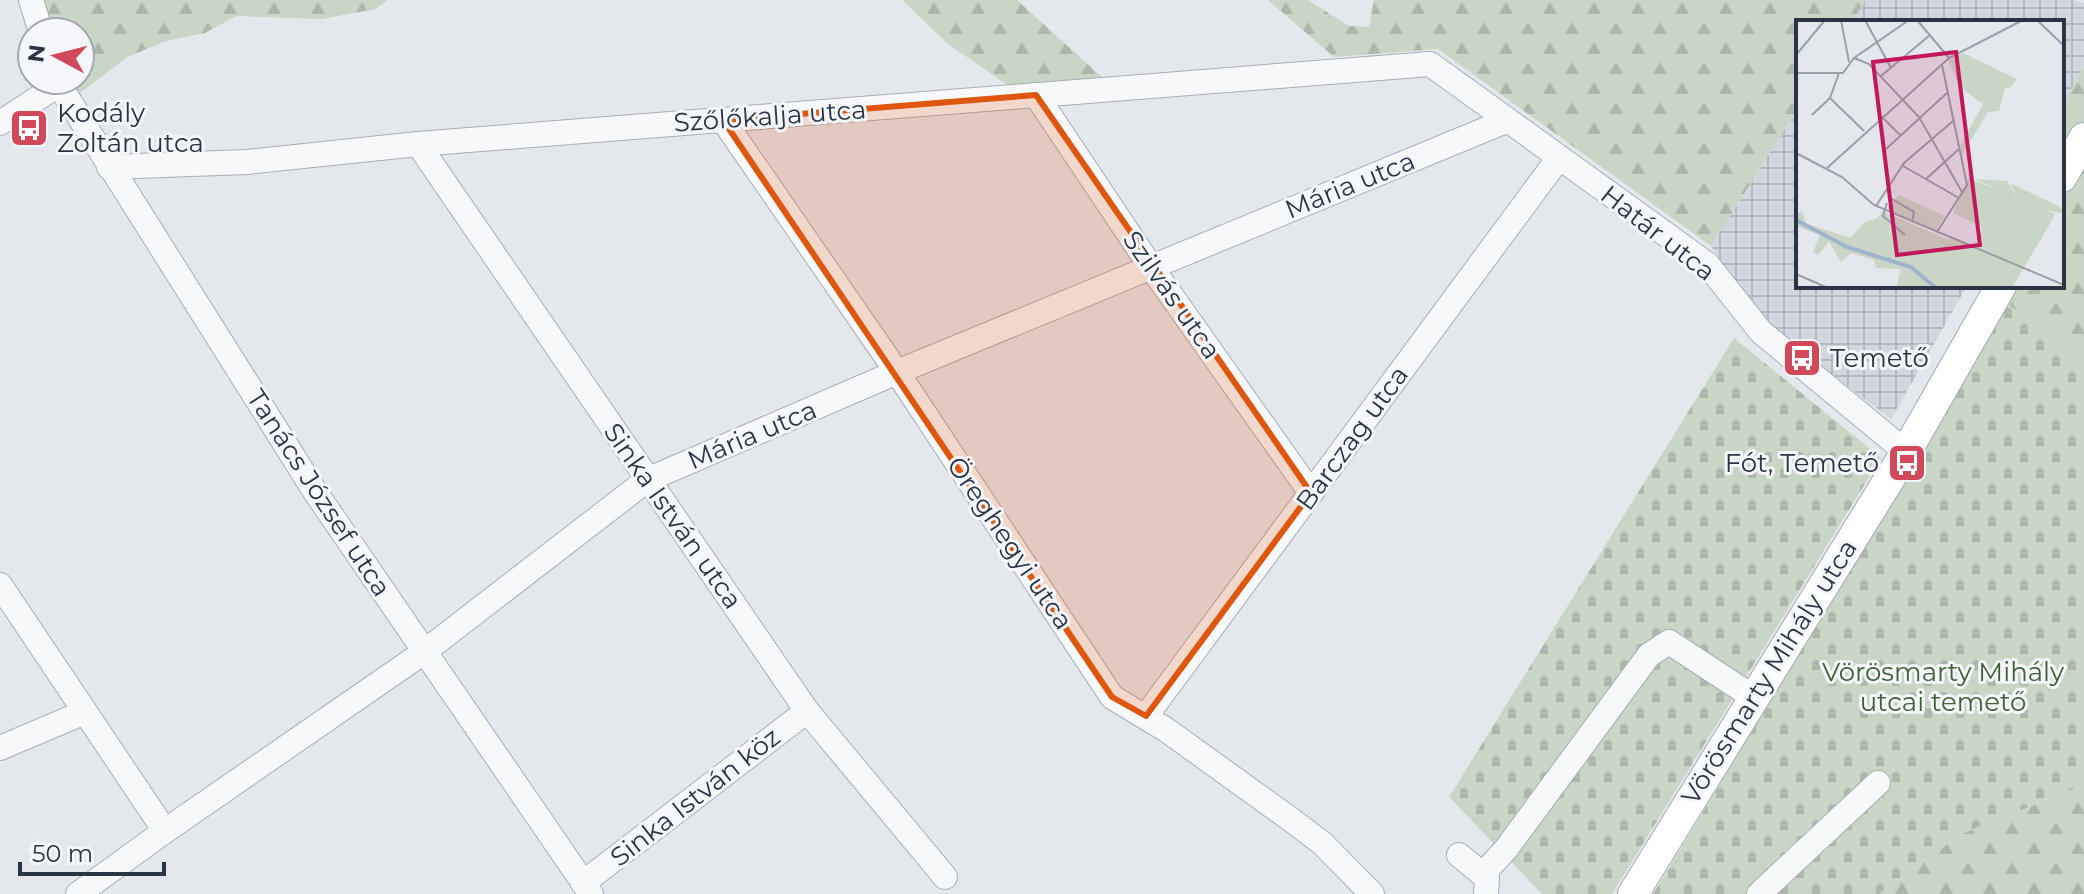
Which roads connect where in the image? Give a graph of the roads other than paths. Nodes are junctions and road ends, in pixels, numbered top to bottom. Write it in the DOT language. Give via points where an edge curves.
graph roads {
  1 [pos="1430,64"];
  2 [pos="1036,95"];
  3 [pos="38,96"];
  4 [pos="65,96"];
  5 [pos="723,120"];
  6 [pos="1506,121"];
  7 [pos="0,123"];
  8 [pos="2084,138"];
  9 [pos="418,144"];
  10 [pos="1558,159"];
  11 [pos="109,167"];
  12 [pos="2064,173"];
  13 [pos="1151,267"];
  14 [pos="2000,288"];
  15 [pos="897,372"];
  16 [pos="1906,452"];
  17 [pos="647,480"];
  18 [pos="1311,493"];
  19 [pos="0,585"];
  20 [pos="424,652"];
  21 [pos="1753,697"];
  22 [pos="807,711"];
  23 [pos="85,712"];
  24 [pos="1146,716"];
  25 [pos="0,748"];
  26 [pos="1878,783"];
  27 [pos="165,831"];
  28 [pos="1459,855"];
  29 [pos="945,877"];
  30 [pos="1484,884"];
  31 [pos="587,888"];
  32 [pos="78,894"];
  33 [pos="1372,894"];
  34 [pos="1633,894"];
  35 [pos="1759,894"];
  1 -- 2 [label="street, Szőlőkalja utca"];
  1 -- 6 [label="street, Határ utca"];
  2 -- 5 [label="street, Szőlőkalja utca"];
  2 -- 13 [label="street, Szilvás utca"];
  3 -- 7 [label="street"];
  4 -- 11 [label="street, Tanács József utca"];
  5 -- 9 [label="street, Szőlőkalja utca"];
  5 -- 15 [label="street, Öreghegyi utca"];
  6 -- 10 [label="street, Határ utca"];
  6 -- 13 [label="street, Mária utca"];
  8 -- 12 [label="main road"];
  9 -- 11 [label="street, Szőlőkalja utca" via="247,162"];
  9 -- 17 [label="street, Sinka István utca"];
  10 -- 16 [label="street, Határ utca" via="1707,264 1761,332"];
  10 -- 18 [label="street, Barczag utca"];
  11 -- 20 [label="street, Tanács József utca"];
  13 -- 15 [label="street, Mária utca"];
  13 -- 18 [label="street, Szilvás utca"];
  14 -- 16 [label="main road, Vörösmarty Mihály utca"];
  15 -- 17 [label="street, Mária utca"];
  15 -- 24 [label="street, Öreghegyi utca" via="1112,697"];
  16 -- 21 [label="main road, Vörösmarty Mihály utca"];
  17 -- 20 [label="street, Mária utca"];
  17 -- 22 [label="street, Sinka István utca"];
  18 -- 24 [label="street, Barczag utca"];
  19 -- 23 [label="street"];
  20 -- 27 [label="street, Mária utca"];
  20 -- 31 [label="street, Tanács József utca"];
  21 -- 30 [label="street" via="1669,642 1649,655"];
  21 -- 34 [label="main road, Vörösmarty Mihály utca"];
  22 -- 29 [label="street, Sinka István utca"];
  22 -- 31 [label="street, Sinka István köz"];
  23 -- 25 [label="street"];
  23 -- 27 [label="street"];
  24 -- 33 [label="street, Öreghegyi utca" via="1323,844"];
  26 -- 35 [label="street"];
  27 -- 32 [label="street, Mária utca"];
  28 -- 30 [label="street"];
}
